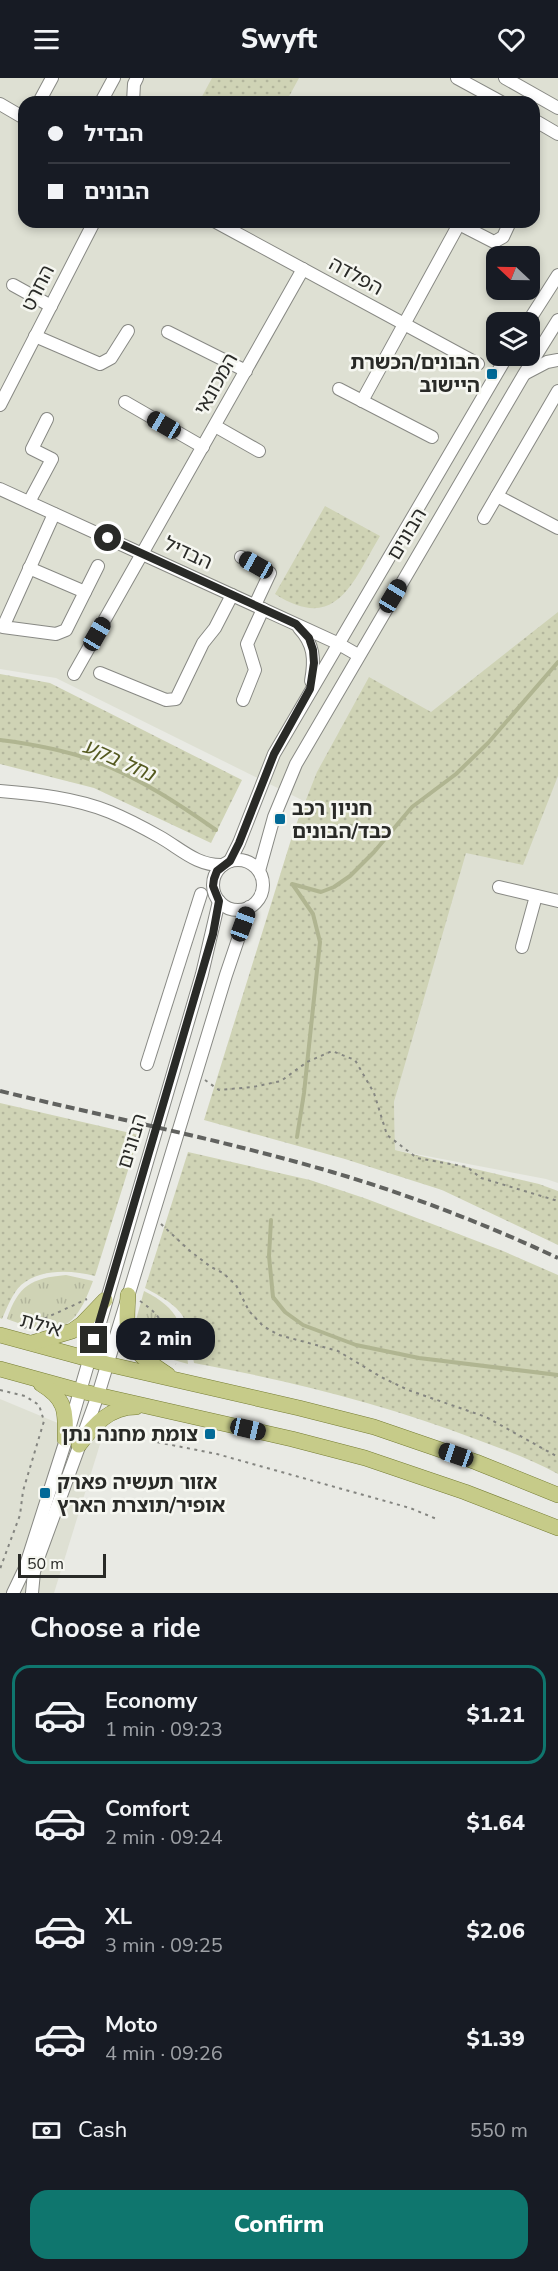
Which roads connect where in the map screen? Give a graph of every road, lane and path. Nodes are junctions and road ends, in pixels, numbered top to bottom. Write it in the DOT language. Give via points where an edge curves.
graph roads {
  1 [pos="52,78"];
  2 [pos="114,78"];
  3 [pos="137,78"];
  4 [pos="457,78"];
  5 [pos="505,78"];
  6 [pos="42,96"];
  7 [pos="104,96"];
  8 [pos="133,96"];
  9 [pos="490,96"];
  10 [pos="537,96"];
  11 [pos="540,98"];
  12 [pos="0,105"];
  13 [pos="557,107"];
  14 [pos="18,115"];
  15 [pos="540,124"];
  16 [pos="558,134"];
  17 [pos="91,228"];
  18 [pos="227,228"];
  19 [pos="454,228"];
  20 [pos="467,228"];
  21 [pos="507,228"];
  22 [pos="303,269"];
  23 [pos="558,275"];
  24 [pos="13,285"];
  25 [pos="51,306"];
  26 [pos="534,312"];
  27 [pos="558,320"];
  28 [pos="404,324"];
  29 [pos="128,331"];
  30 [pos="168,332"];
  31 [pos="35,336"];
  32 [pos="558,360"];
  33 [pos="478,364"];
  34 [pos="501,366"];
  35 [pos="246,372"];
  36 [pos="523,376"];
  37 [pos="339,389"];
  38 [pos="558,391"];
  39 [pos="362,401"];
  40 [pos="125,402"];
  41 [pos="0,405"];
  42 [pos="47,419"];
  43 [pos="215,426"];
  44 [pos="432,437"];
  45 [pos="204,447"];
  46 [pos="259,451"];
  47 [pos="0,489"];
  48 [pos="497,496"];
  49 [pos="29,502"];
  50 [pos="54,514"];
  51 [pos="484,518"];
  52 [pos="558,528"];
  53 [pos="143,554"];
  54 [pos="241,557"];
  55 [pos="98,566"];
  56 [pos="29,568"];
  57 [pos="85,592"];
  58 [pos="232,595"];
  59 [pos="259,607"];
  60 [pos="296,624"];
  61 [pos="337,643"];
  62 [pos="358,655"];
  63 [pos="100,673"];
  64 [pos="74,674"];
  65 [pos="310,689"];
  66 [pos="243,700"];
  67 [pos="0,791"];
  68 [pos="184,853"];
  69 [pos="226,863"];
  70 [pos="259,871"];
  71 [pos="213,886"];
  72 [pos="499,887"];
  73 [pos="201,894"];
  74 [pos="536,896"];
  75 [pos="219,901"];
  76 [pos="558,901"];
  77 [pos="249,907"];
  78 [pos="522,947"];
  79 [pos="147,1064"];
  80 [pos="196,1073"];
  81 [pos="558,1201"];
  82 [pos="151,1219"];
  83 [pos="128,1295"];
  84 [pos="87,1298"];
  85 [pos="105,1300"];
  86 [pos="2,1336"];
  87 [pos="31,1343"];
  88 [pos="88,1359"];
  89 [pos="106,1364"];
  90 [pos="0,1369"];
  91 [pos="30,1377"];
  92 [pos="178,1381"];
  93 [pos="0,1390"];
  94 [pos="80,1391"];
  95 [pos="98,1395"];
  96 [pos="148,1407"];
  97 [pos="105,1432"];
  98 [pos="72,1442"];
  99 [pos="558,1457"];
  100 [pos="558,1495"];
  101 [pos="439,1520"];
  102 [pos="558,1528"];
  103 [pos="0,1569"];
  104 [pos="13,1593"];
  105 [pos="32,1593"];
  1 -- 6 [label="street"];
  2 -- 7 [label="street"];
  3 -- 8 [label="street"];
  4 -- 9 [label="street"];
  5 -- 10 [label="street"];
  11 -- 13 [label="street"];
  12 -- 14 [label="street"];
  15 -- 16 [label="street"];
  17 -- 25 [label="street, החרט"];
  18 -- 22 [label="street, הפלדה"];
  19 -- 28 [label="street"];
  20 -- 21 [label="street" via="494,242 503,237"];
  22 -- 28 [label="street, הפלדה"];
  22 -- 35 [label="street, המכונאי"];
  23 -- 26 [label="street"];
  24 -- 25 [label="street"];
  25 -- 31 [label="street, החרט"];
  27 -- 36 [label="street, הבונים"];
  28 -- 33 [label="street, הפלדה"];
  28 -- 39 [label="street"];
  29 -- 31 [label="street" via="111,358 100,364"];
  30 -- 35 [label="street"];
  31 -- 41 [label="street, החרט"];
  32 -- 36 [label="street" via="546,362"];
  34 -- 61 [label="street, הבונים"];
  35 -- 43 [label="street, המכונאי"];
  36 -- 62 [label="street, הבונים"];
  37 -- 39 [label="street"];
  38 -- 48 [label="street"];
  39 -- 44 [label="street"];
  40 -- 45 [label="street"];
  42 -- 49 [label="street" via="32,448 52,459"];
  43 -- 45 [label="street, המכונאי"];
  43 -- 46 [label="street"];
  45 -- 53 [label="street, המכונאי"];
  47 -- 49 [label="street, הבדיל"];
  48 -- 51 [label="street"];
  48 -- 52 [label="street"];
  49 -- 50 [label="street, הבדיל"];
  50 -- 53 [label="street, הבדיל"];
  50 -- 56 [label="street"];
  53 -- 58 [label="street, הבדיל"];
  53 -- 64 [label="street, המכונאי"];
  54 -- 59 [label="street" via="270,573"];
  55 -- 57 [label="street"];
  56 -- 57 [label="street"];
  56 -- 57 [label="street" via="3,627 56,634 66,630"];
  58 -- 59 [label="street, הבדיל"];
  58 -- 63 [label="street" via="176,699 166,700"];
  59 -- 60 [label="street, הבדיל"];
  59 -- 66 [label="street" via="247,644 255,670"];
  60 -- 61 [label="street, הבדיל"];
  60 -- 65 [label="street" via="309,638 313,650"];
  61 -- 62 [label="street, הבדיל"];
  61 -- 65 [label="street, הבונים"];
  62 -- 70 [label="street, הבונים" via="292,772"];
  65 -- 69 [label="street, הבונים" via="274,754 239,843"];
  67 -- 68 [label="street" via="36,794 108,812"];
  68 -- 69 [label="street" via="205,864"];
  68 -- 71 [label="street"];
  69 -- 70 [label="street" via="246,861"];
  69 -- 71 [label="street"];
  70 -- 77 [label="street" via="263,887"];
  71 -- 75 [label="street"];
  72 -- 74 [label="street"];
  73 -- 79 [label="street"];
  74 -- 76 [label="street"];
  74 -- 78 [label="street"];
  75 -- 77 [label="street" via="233,909"];
  75 -- 85 [label="street, הבונים" via="202,974"];
  77 -- 80 [label="street, הבונים"];
  80 -- 81 [label="path" via="219,1090 253,1087 281,1081 307,1062 332,1051 354,1060 374,1093 387,1135 417,1158 467,1167 481,1178"];
  80 -- 82 [label="street, הבונים"];
  82 -- 83 [label="street, הבונים"];
  82 -- 99 [label="path" via="236,1285 249,1311 263,1326 279,1335 338,1351 408,1390 486,1417"];
  83 -- 89 [label="street, הבונים"];
  83 -- 92 [label="path" via="163,1320 174,1352"];
  83 -- 92 [label="main road" via="129,1339 145,1359"];
  84 -- 86 [label="path"];
  85 -- 87 [label="main road" via="72,1331"];
  85 -- 88 [label="street, הבונים"];
  86 -- 87 [label="main road, אילת"];
  87 -- 88 [label="main road, אילת"];
  88 -- 89 [label="main road, אילת"];
  88 -- 94 [label="street, הבונים"];
  89 -- 92 [label="main road, אילת"];
  89 -- 95 [label="street, הבונים"];
  90 -- 91 [label="main road"];
  91 -- 94 [label="main road"];
  91 -- 98 [label="main road" via="53,1391 63,1404"];
  92 -- 100 [label="main road, אילת" via="374,1427"];
  93 -- 103 [label="path" via="25,1396 39,1405 44,1421 23,1491 20,1515"];
  94 -- 95 [label="main road"];
  94 -- 98 [label="street, הבונים"];
  95 -- 96 [label="main road"];
  95 -- 98 [label="street, הבונים"];
  96 -- 98 [label="main road" via="125,1407 108,1414"];
  96 -- 102 [label="main road" via="365,1458"];
  97 -- 101 [label="path" via="218,1454 410,1508"];
  98 -- 104 [label="street"];
  98 -- 105 [label="street" via="34,1572"];
}
